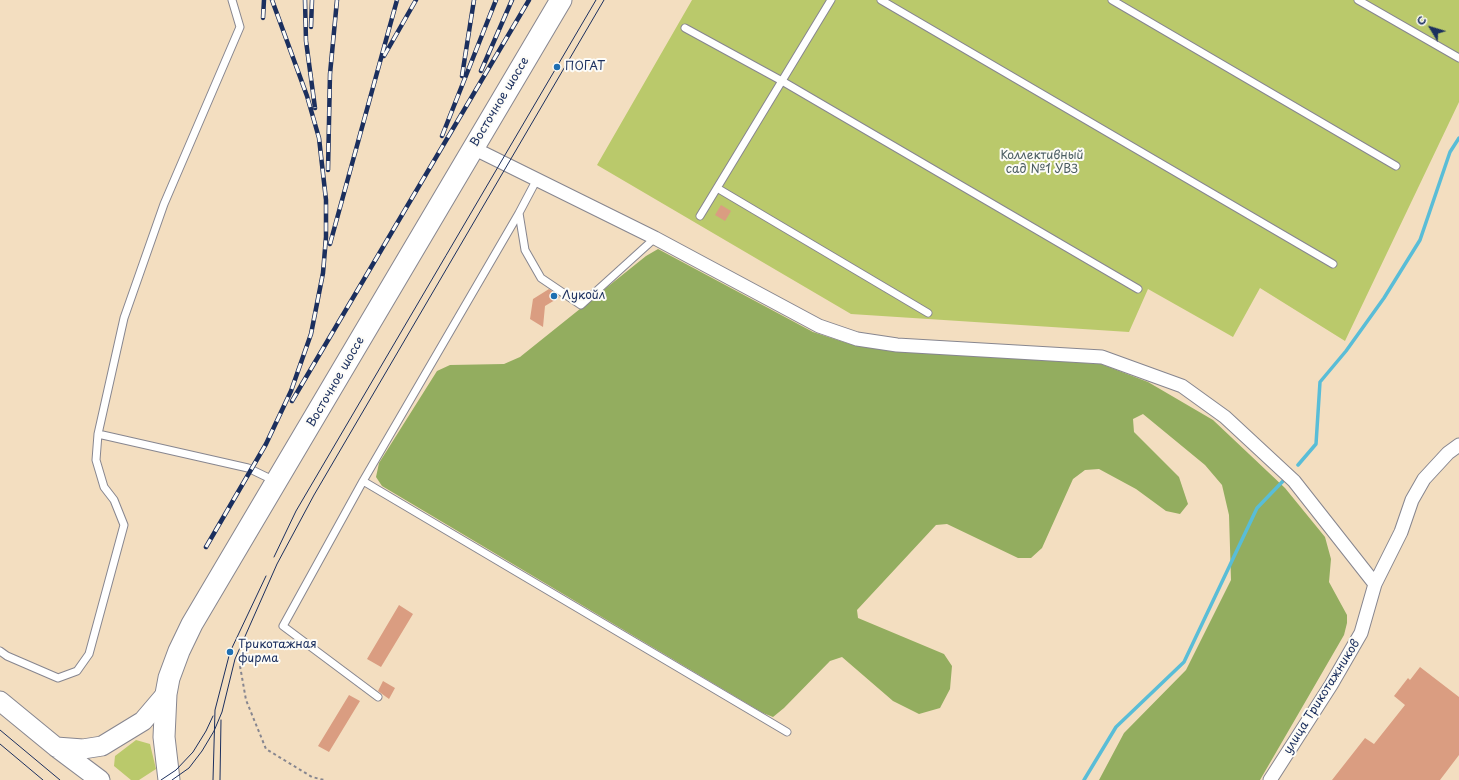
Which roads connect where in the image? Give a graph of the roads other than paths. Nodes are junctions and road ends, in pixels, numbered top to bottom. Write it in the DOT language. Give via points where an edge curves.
graph roads {
  1 [pos="232,0"];
  2 [pos="561,0"];
  3 [pos="831,0"];
  4 [pos="881,0"];
  5 [pos="1112,0"];
  6 [pos="1358,0"];
  7 [pos="685,28"];
  8 [pos="1459,58"];
  9 [pos="782,81"];
  10 [pos="473,148"];
  11 [pos="1396,166"];
  12 [pos="537,179"];
  13 [pos="718,188"];
  14 [pos="520,213"];
  15 [pos="700,216"];
  16 [pos="655,238"];
  17 [pos="1333,264"];
  18 [pos="1138,289"];
  19 [pos="928,313"];
  20 [pos="98,434"];
  21 [pos="1459,446"];
  22 [pos="277,482"];
  23 [pos="363,482"];
  24 [pos="1375,584"];
  25 [pos="0,651"];
  26 [pos="166,694"];
  27 [pos="378,697"];
  28 [pos="0,701"];
  29 [pos="787,732"];
  30 [pos="56,747"];
  31 [pos="100,780"];
  32 [pos="169,780"];
  33 [pos="1270,780"];
  1 -- 20 [label="lane" via="240,27 164,204 124,318"];
  2 -- 10 [label="main road, Восточное шоссе"];
  3 -- 9 [label="lane"];
  4 -- 17 [label="lane"];
  5 -- 11 [label="lane"];
  6 -- 8 [label="lane"];
  7 -- 9 [label="lane"];
  9 -- 13 [label="lane"];
  9 -- 18 [label="lane"];
  10 -- 12 [label="street"];
  10 -- 22 [label="main road, Восточное шоссе"];
  12 -- 14 [label="lane"];
  12 -- 16 [label="street"];
  13 -- 15 [label="lane"];
  13 -- 19 [label="lane"];
  14 -- 16 [label="lane" via="525,250 541,278 581,305"];
  14 -- 23 [label="lane"];
  16 -- 24 [label="street" via="818,326 857,339 897,345 1102,357 1182,386 1225,417 1294,481"];
  20 -- 22 [label="lane" via="248,468"];
  20 -- 25 [label="lane" via="96,460 104,487 114,500 124,525 88,654 77,671 58,678"];
  21 -- 24 [label="street, улица Трикотажников" via="1448,453 1421,484"];
  22 -- 26 [label="main road, Восточное шоссе" via="192,624 171,671"];
  23 -- 27 [label="lane" via="283,626"];
  23 -- 29 [label="lane"];
  24 -- 33 [label="street, улица Трикотажников" via="1361,633"];
  26 -- 30 [label="main road" via="143,721 102,746 84,749"];
  26 -- 32 [label="main road, Восточное шоссе" via="164,737"];
  28 -- 30 [label="main road"];
  30 -- 31 [label="main road"];
}
